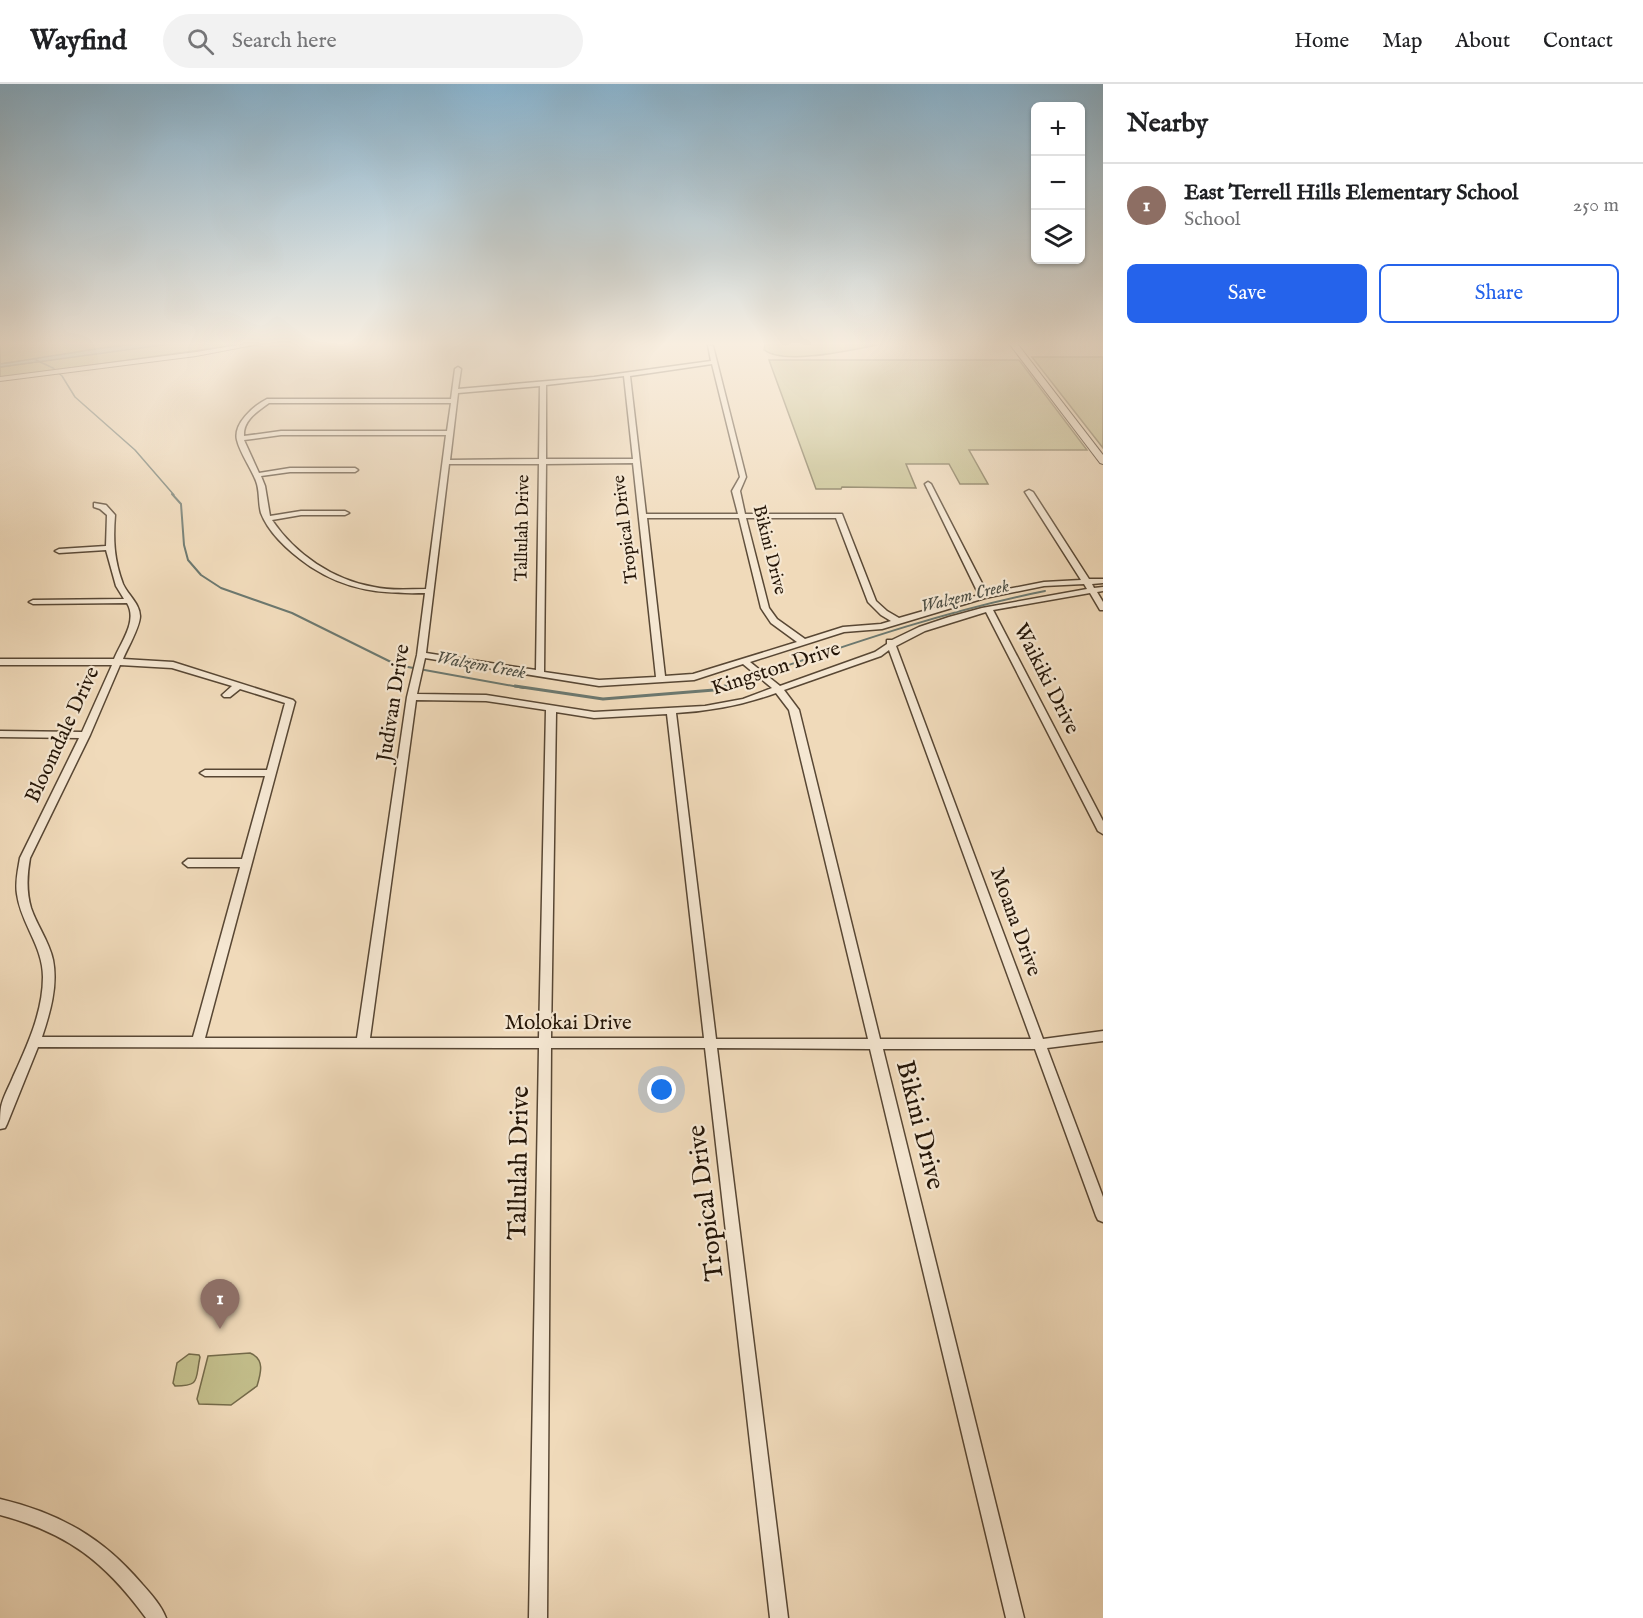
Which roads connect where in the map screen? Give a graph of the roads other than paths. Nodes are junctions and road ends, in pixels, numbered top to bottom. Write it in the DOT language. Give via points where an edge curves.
graph roads {
  1 [pos="253,414"];
  2 [pos="453,414"];
  3 [pos="543,414"];
  4 [pos="631,414"];
  5 [pos="727,414"];
  6 [pos="1067,414"];
  7 [pos="450,433"];
  8 [pos="239,439"];
  9 [pos="636,461"];
  10 [pos="1103,461"];
  11 [pos="447,462"];
  12 [pos="542,462"];
  13 [pos="355,470"];
  14 [pos="256,475"];
  15 [pos="928,484"];
  16 [pos="1029,492"];
  17 [pos="97,505"];
  18 [pos="345,513"];
  19 [pos="642,516"];
  20 [pos="741,516"];
  21 [pos="268,518"];
  22 [pos="109,548"];
  23 [pos="59,551"];
  24 [pos="1085,581"];
  25 [pos="1103,581"];
  26 [pos="1103,589"];
  27 [pos="430,591"];
  28 [pos="1092,591"];
  29 [pos="984,596"];
  30 [pos="33,602"];
  31 [pos="130,602"];
  32 [pos="1103,608"];
  33 [pos="988,609"];
  34 [pos="898,621"];
  35 [pos="890,642"];
  36 [pos="804,643"];
  37 [pos="420,660"];
  38 [pos="0,662"];
  39 [pos="117,662"];
  40 [pos="749,666"];
  41 [pos="540,674"];
  42 [pos="662,680"];
  43 [pos="238,685"];
  44 [pos="778,690"];
  45 [pos="413,691"];
  46 [pos="227,695"];
  47 [pos="551,709"];
  48 [pos="671,711"];
  49 [pos="0,734"];
  50 [pos="85,735"];
  51 [pos="205,773"];
  52 [pos="271,773"];
  53 [pos="1103,831"];
  54 [pos="188,863"];
  55 [pos="246,863"];
  56 [pos="1103,1036"];
  57 [pos="33,1042"];
  58 [pos="198,1042"];
  59 [pos="363,1042"];
  60 [pos="545,1043"];
  61 [pos="711,1043"];
  62 [pos="875,1044"];
  63 [pos="1039,1044"];
  64 [pos="0,1124"];
  65 [pos="1103,1216"];
  66 [pos="0,1508"];
  67 [pos="157,1618"];
  68 [pos="538,1618"];
  69 [pos="779,1618"];
  70 [pos="1015,1618"];
  1 -- 8 [label="street" via="242,424"];
  2 -- 7 [label="street, Judivan Drive"];
  3 -- 12 [label="street, Tallulah Drive"];
  4 -- 9 [label="street, Tropical Drive"];
  5 -- 20 [label="street, Bikini Drive" via="742,477 736,491"];
  6 -- 10 [label="main road"];
  7 -- 8 [label="street" via="289,433"];
  7 -- 11 [label="street, Judivan Drive"];
  8 -- 14 [label="street"];
  9 -- 12 [label="street"];
  9 -- 19 [label="street, Tropical Drive"];
  11 -- 12 [label="street"];
  11 -- 27 [label="street, Judivan Drive"];
  12 -- 41 [label="street, Tallulah Drive"];
  13 -- 14 [label="street" via="290,470"];
  14 -- 21 [label="street"];
  15 -- 29 [label="street"];
  16 -- 24 [label="street"];
  17 -- 22 [label="street, Bloomdale Drive" via="111,515"];
  18 -- 21 [label="street"];
  19 -- 20 [label="street"];
  19 -- 42 [label="street, Tropical Drive"];
  20 -- 34 [label="street" via="839,516 872,602"];
  20 -- 36 [label="street, Bikini Drive" via="768,615"];
  21 -- 27 [label="street" via="281,538 314,566 367,588"];
  22 -- 23 [label="street"];
  22 -- 31 [label="street, Bloomdale Drive" via="120,586"];
  24 -- 25 [label="street, Kingston Drive"];
  24 -- 28 [label="street"];
  24 -- 29 [label="street, Kingston Drive" via="1044,584"];
  26 -- 28 [label="street, Kingston Drive"];
  27 -- 37 [label="street, Judivan Drive"];
  28 -- 32 [label="street"];
  28 -- 33 [label="street, Kingston Drive"];
  29 -- 34 [label="street, Kingston Drive"];
  30 -- 31 [label="street"];
  31 -- 39 [label="street, Bloomdale Drive" via="136,619"];
  33 -- 35 [label="street, Kingston Drive"];
  33 -- 53 [label="street, Waikiki Drive"];
  34 -- 36 [label="street, Kingston Drive" via="843,630"];
  35 -- 44 [label="street, Kingston Drive" via="878,654"];
  35 -- 63 [label="street, Moana Drive"];
  36 -- 40 [label="street, Kingston Drive"];
  37 -- 41 [label="street, Kingston Drive"];
  37 -- 45 [label="street, Judivan Drive"];
  38 -- 39 [label="street"];
  39 -- 43 [label="street" via="173,665"];
  39 -- 50 [label="street, Bloomdale Drive"];
  40 -- 42 [label="street, Kingston Drive"];
  40 -- 44 [label="street, Bikini Drive"];
  41 -- 42 [label="street, Kingston Drive" via="599,683"];
  43 -- 46 [label="street"];
  43 -- 52 [label="street" via="290,702"];
  44 -- 48 [label="street, Kingston Drive" via="719,707"];
  44 -- 62 [label="street, Bikini Drive" via="794,710"];
  45 -- 47 [label="street, Kingston Drive"];
  45 -- 59 [label="street, Judivan Drive"];
  47 -- 48 [label="street, Kingston Drive" via="602,716"];
  47 -- 60 [label="street, Tallulah Drive"];
  48 -- 61 [label="street, Tropical Drive"];
  49 -- 50 [label="street"];
  50 -- 57 [label="street, Bloomdale Drive" via="21,871 21,897 43,946 49,976 44,1010"];
  51 -- 52 [label="street"];
  52 -- 55 [label="street"];
  54 -- 55 [label="street"];
  55 -- 58 [label="street"];
  56 -- 63 [label="street, Molokai Drive"];
  57 -- 58 [label="street, Molokai Drive"];
  57 -- 64 [label="street, Bloomdale Drive"];
  58 -- 59 [label="street, Molokai Drive"];
  59 -- 60 [label="street, Molokai Drive"];
  60 -- 61 [label="street, Molokai Drive"];
  60 -- 68 [label="street, Tallulah Drive"];
  61 -- 62 [label="street, Molokai Drive"];
  61 -- 69 [label="street, Tropical Drive"];
  62 -- 63 [label="street, Molokai Drive"];
  62 -- 70 [label="street, Bikini Drive"];
  63 -- 65 [label="street, Moana Drive"];
  66 -- 67 [label="street" via="41,1519 94,1547 118,1567"];
}
